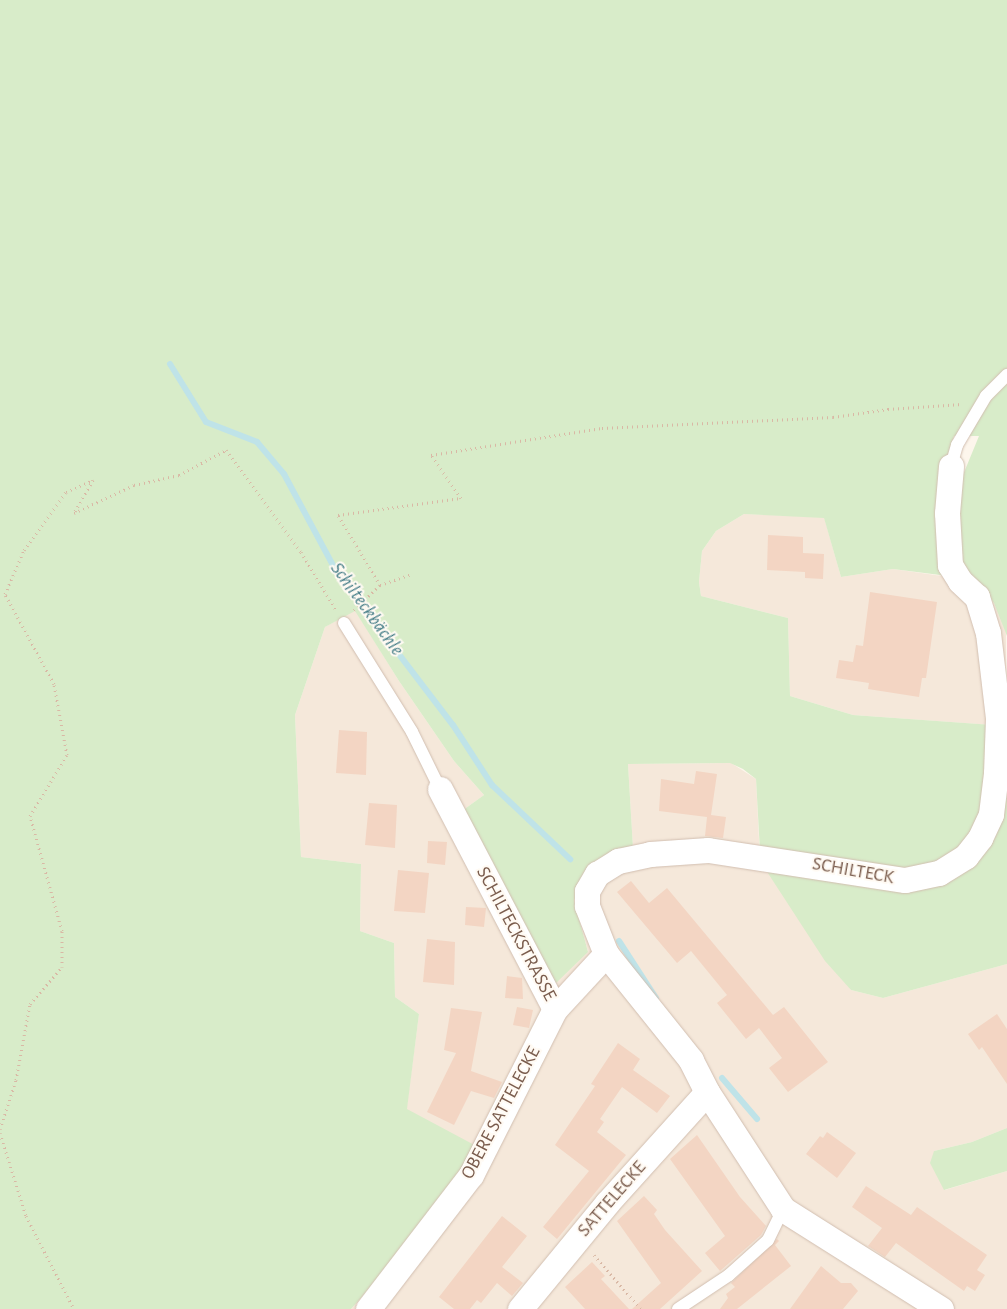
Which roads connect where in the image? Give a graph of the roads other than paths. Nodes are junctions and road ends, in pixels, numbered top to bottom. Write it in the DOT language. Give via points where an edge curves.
graph roads {
  1 [pos="1007,375"];
  2 [pos="951,466"];
  3 [pos="344,623"];
  4 [pos="440,789"];
  5 [pos="606,954"];
  6 [pos="555,1008"];
  7 [pos="707,1092"];
  8 [pos="783,1209"];
  9 [pos="368,1309"];
  10 [pos="520,1309"];
  11 [pos="678,1309"];
  12 [pos="941,1309"];
  1 -- 2 [label="lane" via="983,404 957,445"];
  2 -- 5 [label="street, SCHILTECK" via="947,513 950,565 960,581 977,597 988,633 998,718 991,814 980,838 966,856 939,873 905,880 708,850 650,854 618,861 597,874 587,891 587,906"];
  3 -- 4 [label="lane, SCHILTECKSTRASSE" via="412,732"];
  4 -- 6 [label="street, SCHILTECKSTRASSE"];
  5 -- 6 [label="street, SCHILTECKSTRASSE"];
  5 -- 7 [label="street" via="672,1033 691,1060"];
  6 -- 9 [label="street, OBERE SATTELECKE" via="471,1175"];
  7 -- 8 [label="street"];
  7 -- 10 [label="street, SATTELECKE"];
  8 -- 11 [label="lane" via="768,1240 729,1276"];
  8 -- 12 [label="street"];
}
